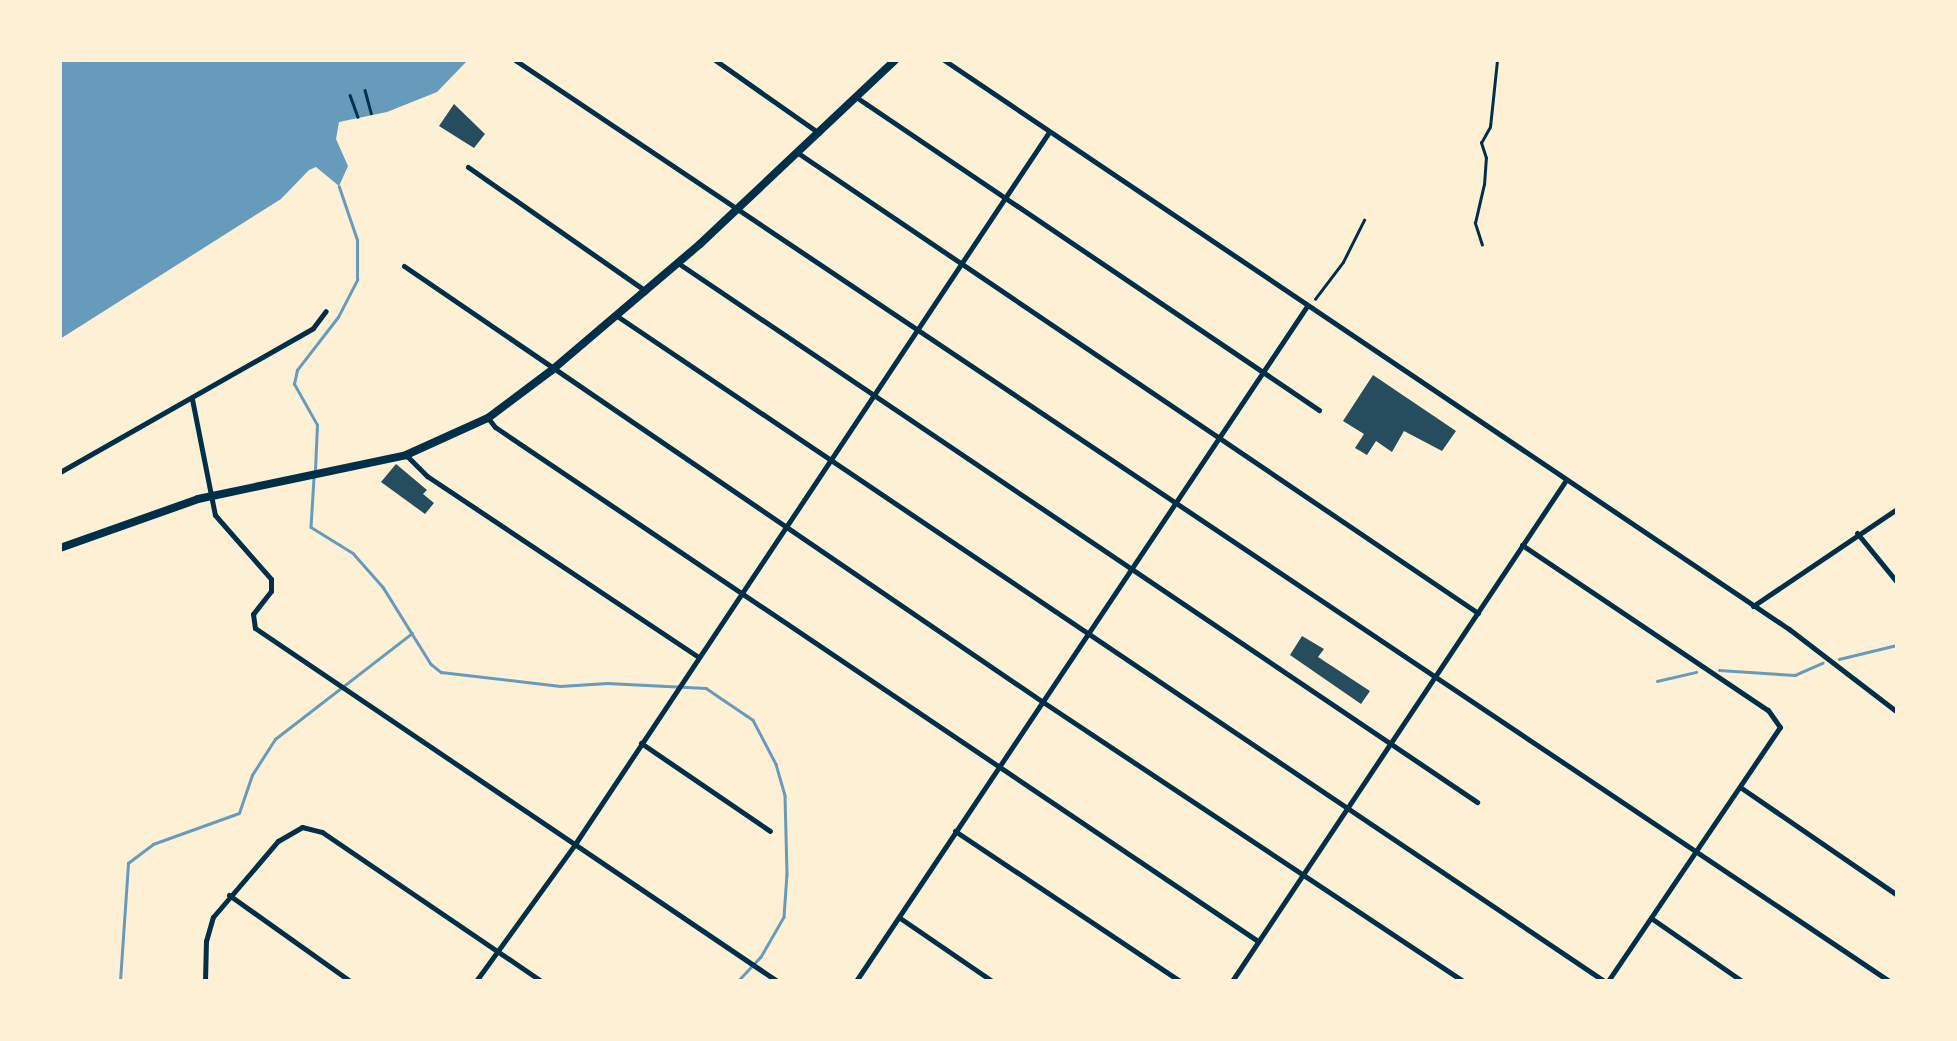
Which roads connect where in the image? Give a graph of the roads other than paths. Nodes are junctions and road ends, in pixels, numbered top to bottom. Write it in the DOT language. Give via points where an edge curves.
graph roads {
  1 [pos="515,60"];
  2 [pos="715,60"];
  3 [pos="895,60"];
  4 [pos="944,60"];
  5 [pos="856,97"];
  6 [pos="1049,132"];
  7 [pos="819,133"];
  8 [pos="798,153"];
  9 [pos="468,167"];
  10 [pos="1005,198"];
  11 [pos="736,210"];
  12 [pos="678,263"];
  13 [pos="961,264"];
  14 [pos="404,266"];
  15 [pos="646,291"];
  16 [pos="1309,305"];
  17 [pos="326,311"];
  18 [pos="616,316"];
  19 [pos="917,329"];
  20 [pos="552,370"];
  21 [pos="1264,372"];
  22 [pos="873,395"];
  23 [pos="192,399"];
  24 [pos="1319,410"];
  25 [pos="488,418"];
  26 [pos="1219,437"];
  27 [pos="406,455"];
  28 [pos="829,461"];
  29 [pos="60,472"];
  30 [pos="1566,480"];
  31 [pos="212,496"];
  32 [pos="1175,503"];
  33 [pos="1897,508"];
  34 [pos="785,527"];
  35 [pos="1857,533"];
  36 [pos="1522,545"];
  37 [pos="60,548"];
  38 [pos="1132,568"];
  39 [pos="1897,582"];
  40 [pos="740,592"];
  41 [pos="1754,606"];
  42 [pos="1478,613"];
  43 [pos="1086,634"];
  44 [pos="697,656"];
  45 [pos="1435,678"];
  46 [pos="1042,702"];
  47 [pos="1897,712"];
  48 [pos="640,742"];
  49 [pos="1392,744"];
  50 [pos="999,766"];
  51 [pos="1740,787"];
  52 [pos="1478,802"];
  53 [pos="1348,810"];
  54 [pos="770,831"];
  55 [pos="955,831"];
  56 [pos="575,844"];
  57 [pos="1696,852"];
  58 [pos="1304,875"];
  59 [pos="229,895"];
  60 [pos="1897,896"];
  61 [pos="899,917"];
  62 [pos="1651,918"];
  63 [pos="1258,941"];
  64 [pos="496,950"];
  65 [pos="204,981"];
  66 [pos="350,981"];
  67 [pos="476,981"];
  68 [pos="541,981"];
  69 [pos="777,981"];
  70 [pos="856,981"];
  71 [pos="992,981"];
  72 [pos="1180,981"];
  73 [pos="1232,981"];
  74 [pos="1463,981"];
  75 [pos="1606,981"];
  76 [pos="1742,981"];
  77 [pos="1888,981"];
  1 -- 11 [label="street"];
  2 -- 7 [label="street"];
  3 -- 5 [label="main road"];
  4 -- 6 [label="street"];
  5 -- 7 [label="main road"];
  5 -- 10 [label="street"];
  6 -- 10 [label="street"];
  6 -- 16 [label="street"];
  7 -- 8 [label="main road"];
  8 -- 11 [label="main road"];
  8 -- 13 [label="street"];
  9 -- 15 [label="street"];
  10 -- 13 [label="street"];
  10 -- 21 [label="street"];
  11 -- 12 [label="main road"];
  11 -- 19 [label="street"];
  12 -- 15 [label="main road"];
  12 -- 22 [label="street"];
  13 -- 19 [label="street"];
  13 -- 26 [label="street"];
  14 -- 20 [label="street"];
  15 -- 18 [label="main road"];
  16 -- 21 [label="street"];
  16 -- 30 [label="street"];
  17 -- 23 [label="street" via="313,328"];
  18 -- 20 [label="main road"];
  18 -- 28 [label="street"];
  19 -- 22 [label="street"];
  19 -- 32 [label="street"];
  20 -- 25 [label="main road"];
  20 -- 34 [label="street"];
  21 -- 24 [label="street"];
  21 -- 26 [label="street"];
  22 -- 28 [label="street"];
  22 -- 38 [label="street"];
  23 -- 29 [label="street"];
  23 -- 31 [label="street"];
  25 -- 27 [label="main road"];
  25 -- 40 [label="street"];
  26 -- 32 [label="street"];
  26 -- 42 [label="street"];
  27 -- 31 [label="main road"];
  27 -- 44 [label="street" via="427,476"];
  28 -- 34 [label="street"];
  28 -- 43 [label="street"];
  30 -- 36 [label="street"];
  30 -- 41 [label="street"];
  31 -- 37 [label="main road"];
  31 -- 56 [label="street" via="215,515 271,579 271,591 253,614 256,628"];
  32 -- 38 [label="street"];
  32 -- 45 [label="street"];
  33 -- 35 [label="street"];
  34 -- 40 [label="street"];
  34 -- 46 [label="street"];
  35 -- 39 [label="street"];
  35 -- 41 [label="street"];
  36 -- 42 [label="street"];
  36 -- 51 [label="street" via="1778,721 1778,734"];
  38 -- 43 [label="street"];
  38 -- 49 [label="street"];
  40 -- 44 [label="street"];
  40 -- 50 [label="street"];
  41 -- 47 [label="street"];
  42 -- 45 [label="street"];
  43 -- 46 [label="street"];
  43 -- 53 [label="street"];
  44 -- 48 [label="street"];
  45 -- 49 [label="street"];
  45 -- 57 [label="street"];
  46 -- 50 [label="street"];
  46 -- 58 [label="street"];
  48 -- 54 [label="street"];
  48 -- 56 [label="street"];
  49 -- 52 [label="street"];
  49 -- 53 [label="street"];
  50 -- 55 [label="street"];
  50 -- 63 [label="street"];
  51 -- 57 [label="street"];
  51 -- 60 [label="street"];
  53 -- 58 [label="street"];
  53 -- 75 [label="street"];
  55 -- 61 [label="street"];
  55 -- 72 [label="street"];
  56 -- 64 [label="street"];
  56 -- 69 [label="street"];
  57 -- 62 [label="street"];
  57 -- 77 [label="street"];
  58 -- 63 [label="street"];
  58 -- 74 [label="street"];
  59 -- 64 [label="street" via="289,833 312,828"];
  59 -- 65 [label="street" via="208,930"];
  59 -- 66 [label="street"];
  61 -- 70 [label="street"];
  61 -- 71 [label="street"];
  62 -- 75 [label="street"];
  62 -- 76 [label="street"];
  63 -- 73 [label="street"];
  64 -- 67 [label="street"];
  64 -- 68 [label="street"];
}
